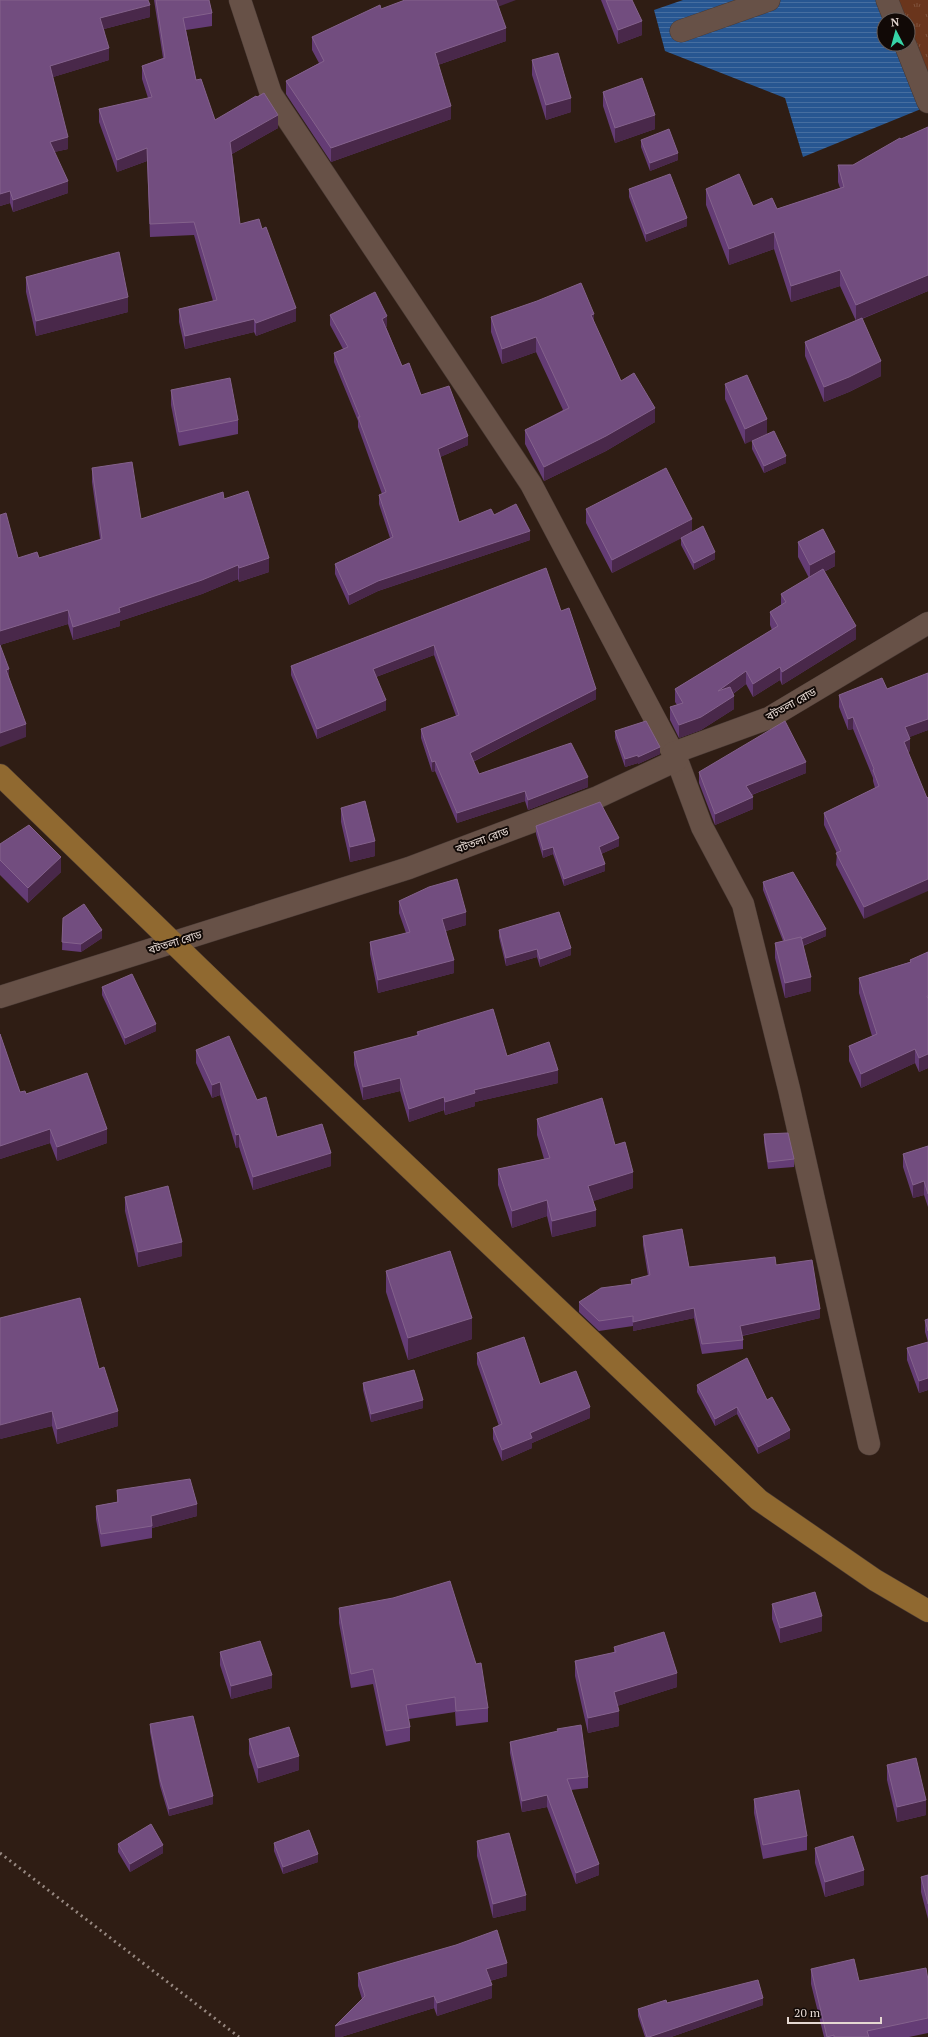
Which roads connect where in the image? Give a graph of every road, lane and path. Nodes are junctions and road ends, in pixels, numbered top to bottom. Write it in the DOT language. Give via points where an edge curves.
graph roads {
  1 [pos="240,0"];
  2 [pos="769,0"];
  3 [pos="887,0"];
  4 [pos="892,12"];
  5 [pos="681,32"];
  6 [pos="908,52"];
  7 [pos="928,102"];
  8 [pos="928,623"];
  9 [pos="675,757"];
  10 [pos="0,775"];
  11 [pos="173,942"];
  12 [pos="0,997"];
  13 [pos="869,1444"];
  14 [pos="928,1611"];
  1 -- 9 [label="street" via="271,94 531,484"];
  2 -- 5 [label="street"];
  3 -- 4 [label="street"];
  6 -- 7 [label="street"];
  8 -- 9 [label="street, বটতলা রোড" via="769,718"];
  9 -- 11 [label="street, বটতলা রোড" via="598,797 409,868"];
  9 -- 13 [label="street" via="702,827 743,904 789,1089"];
  10 -- 11 [label="main road"];
  11 -- 12 [label="street, বটতলা রোড"];
  11 -- 14 [label="main road" via="759,1500 875,1580"];
}
